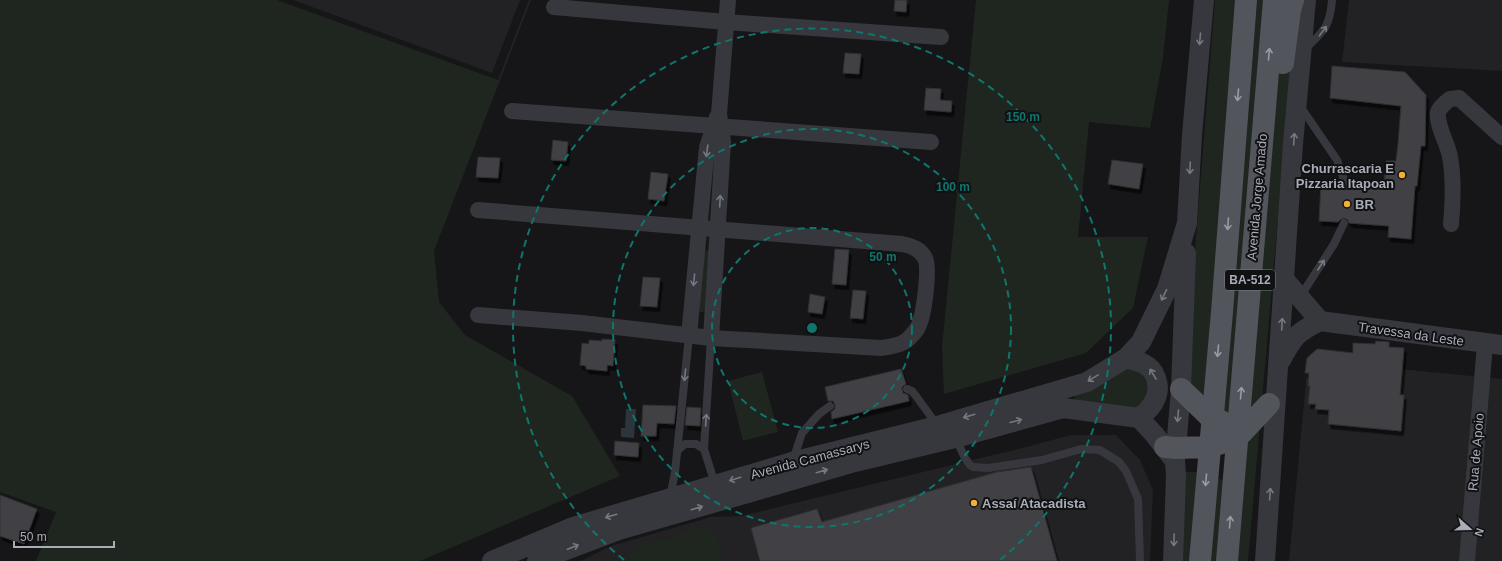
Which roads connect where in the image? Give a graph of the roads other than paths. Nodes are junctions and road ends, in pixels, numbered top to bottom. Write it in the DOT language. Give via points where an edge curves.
graph roads {
  1 [pos="728,0"];
  2 [pos="1204,0"];
  3 [pos="1246,0"];
  4 [pos="1274,0"];
  5 [pos="1293,0"];
  6 [pos="1306,0"];
  7 [pos="1332,0"];
  8 [pos="554,7"];
  9 [pos="726,22"];
  10 [pos="941,37"];
  11 [pos="1300,54"];
  12 [pos="1297,101"];
  13 [pos="512,111"];
  14 [pos="718,122"];
  15 [pos="1502,137"];
  16 [pos="1262,141"];
  17 [pos="931,142"];
  18 [pos="1346,185"];
  19 [pos="478,210"];
  20 [pos="1187,223"];
  21 [pos="1344,223"];
  22 [pos="1451,224"];
  23 [pos="699,227"];
  24 [pos="718,229"];
  25 [pos="1284,279"];
  26 [pos="1300,297"];
  27 [pos="478,315"];
  28 [pos="1320,321"];
  29 [pos="689,336"];
  30 [pos="711,338"];
  31 [pos="1494,344"];
  32 [pos="1126,358"];
  33 [pos="1280,363"];
  34 [pos="907,389"];
  35 [pos="1181,389"];
  36 [pos="1273,398"];
  37 [pos="830,406"];
  38 [pos="1138,418"];
  39 [pos="1212,419"];
  40 [pos="937,426"];
  41 [pos="1238,430"];
  42 [pos="956,438"];
  43 [pos="1209,447"];
  44 [pos="704,449"];
  45 [pos="677,451"];
  46 [pos="1172,452"];
  47 [pos="792,462"];
  48 [pos="715,485"];
  49 [pos="670,499"];
  50 [pos="492,561"];
  51 [pos="537,561"];
  52 [pos="1140,561"];
  53 [pos="1173,561"];
  54 [pos="1200,561"];
  55 [pos="1227,561"];
  56 [pos="1265,561"];
  57 [pos="1468,561"];
  1 -- 9 [label="street"];
  2 -- 20 [label="street, one-way"];
  3 -- 39 [label="main road, Avenida Jorge Amado / BA-512, one-way"];
  16 -- 4 [label="main road, Avenida Jorge Amado / BA-512, one-way"];
  5 -- 16 [label="main road" via="1279,91"];
  6 -- 11 [label="street"];
  11 -- 7 [label="lane, one-way" via="1324,31 1331,16"];
  8 -- 9 [label="street"];
  9 -- 10 [label="street"];
  9 -- 14 [label="street"];
  11 -- 12 [label="street"];
  12 -- 18 [label="lane" via="1337,160"];
  25 -- 12 [label="street, one-way"];
  13 -- 14 [label="street"];
  14 -- 17 [label="street"];
  14 -- 23 [label="street, one-way" via="707,147"];
  24 -- 14 [label="street, one-way" via="723,142"];
  15 -- 22 [label="street" via="1459,98 1450,98 1440,108 1438,119 1450,156 1453,196"];
  41 -- 16 [label="main road, Avenida Jorge Amado / BA-512, one-way"];
  19 -- 23 [label="street"];
  20 -- 32 [label="street, Avenida Camassarys, one-way" via="1167,289 1141,342"];
  20 -- 35 [label="street"];
  26 -- 21 [label="lane, one-way" via="1334,244"];
  23 -- 24 [label="street"];
  23 -- 29 [label="street, one-way"];
  24 -- 30 [label="street"];
  24 -- 30 [label="street" via="902,244 913,246 926,259 928,266 920,322 912,336 901,344 882,348"];
  25 -- 26 [label="street"];
  33 -- 25 [label="street, one-way"];
  26 -- 28 [label="street"];
  27 -- 29 [label="street" via="582,323"];
  28 -- 31 [label="street, Travessa da Leste"];
  28 -- 33 [label="street" via="1301,330 1290,343"];
  29 -- 30 [label="street"];
  29 -- 45 [label="lane, one-way"];
  44 -- 30 [label="lane, one-way"];
  31 -- 57 [label="street, Rua de Apoio"];
  38 -- 32 [label="street, one-way" via="1147,412 1157,396 1159,386 1154,373 1145,364"];
  32 -- 40 [label="street, Avenida Camassarys, one-way" via="1087,382"];
  33 -- 36 [label="street"];
  34 -- 40 [label="lane" via="912,391"];
  35 -- 39 [label="main road"];
  35 -- 46 [label="street, one-way"];
  36 -- 41 [label="main road"];
  56 -- 36 [label="street, one-way"];
  37 -- 47 [label="lane" via="802,433"];
  42 -- 38 [label="street, Avenida Camassarys, one-way" via="1065,408"];
  38 -- 46 [label="street"];
  39 -- 41 [label="main road" via="1227,422"];
  39 -- 43 [label="main road, Avenida Jorge Amado / BA-512"];
  40 -- 47 [label="street, Avenida Camassarys"];
  41 -- 43 [label="main road"];
  55 -- 41 [label="main road, Avenida Jorge Amado / BA-512, one-way"];
  51 -- 42 [label="street, Avenida Camassarys, one-way" via="627,528 855,462"];
  42 -- 52 [label="lane" via="965,458 973,467 988,468 1042,460 1081,450 1100,450 1118,462 1126,471 1138,499"];
  43 -- 46 [label="main road"];
  43 -- 54 [label="main road, Avenida Jorge Amado / BA-512, one-way"];
  44 -- 45 [label="lane" via="696,444 684,444"];
  44 -- 48 [label="lane"];
  45 -- 49 [label="lane"];
  46 -- 53 [label="street, one-way" via="1176,476"];
  47 -- 48 [label="street, Avenida Camassarys, one-way"];
  48 -- 49 [label="street, Avenida Camassarys"];
  49 -- 50 [label="street, Avenida Camassarys, one-way" via="573,527"];
}
